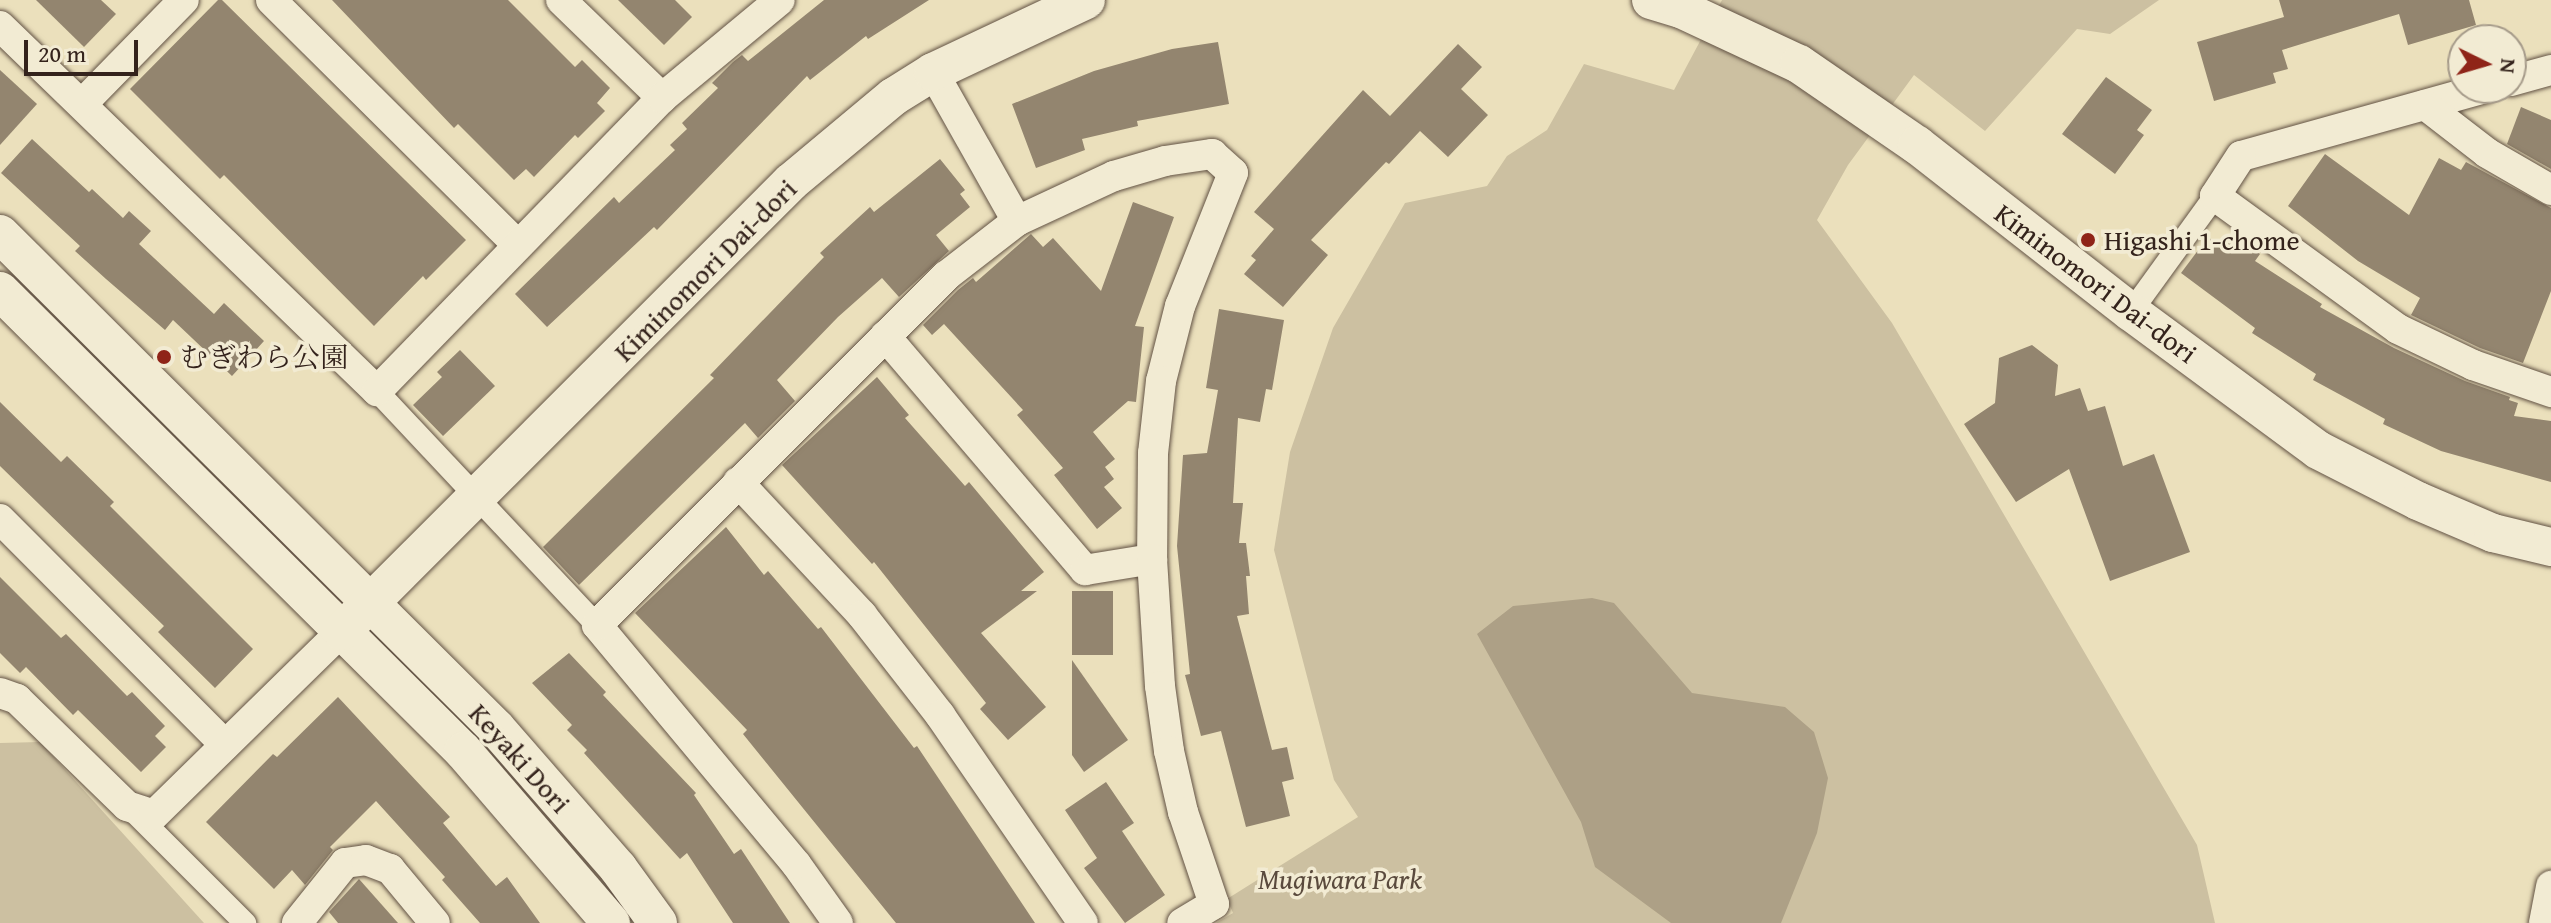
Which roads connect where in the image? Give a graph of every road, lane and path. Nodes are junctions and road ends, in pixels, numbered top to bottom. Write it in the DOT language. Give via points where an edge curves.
graph roads {
  1 [pos="184,0"];
  2 [pos="271,0"];
  3 [pos="561,0"];
  4 [pos="780,0"];
  5 [pos="1086,0"];
  6 [pos="1651,0"];
  7 [pos="0,26"];
  8 [pos="2551,70"];
  9 [pos="933,72"];
  10 [pos="2527,77"];
  11 [pos="662,98"];
  12 [pos="2447,99"];
  13 [pos="83,103"];
  14 [pos="2425,105"];
  15 [pos="2551,190"];
  16 [pos="2215,196"];
  17 [pos="1017,221"];
  18 [pos="0,234"];
  19 [pos="518,245"];
  20 [pos="0,291"];
  21 [pos="2131,312"];
  22 [pos="885,336"];
  23 [pos="377,391"];
  24 [pos="2551,392"];
  25 [pos="738,482"];
  26 [pos="477,498"];
  27 [pos="0,519"];
  28 [pos="2551,547"];
  29 [pos="1152,559"];
  30 [pos="371,603"];
  31 [pos="597,625"];
  32 [pos="342,631"];
  33 [pos="0,693"];
  34 [pos="225,745"];
  35 [pos="127,806"];
  36 [pos="2551,886"];
  37 [pos="245,923"];
  38 [pos="297,923"];
  39 [pos="435,923"];
  40 [pos="611,923"];
  41 [pos="658,923"];
  42 [pos="838,923"];
  43 [pos="1083,923"];
  44 [pos="1182,923"];
  45 [pos="2544,923"];
  1 -- 13 [label="street"];
  2 -- 19 [label="street"];
  3 -- 11 [label="street"];
  4 -- 11 [label="street"];
  5 -- 9 [label="street, Kiminomori Dai-dori"];
  6 -- 21 [label="street, Kiminomori Dai-dori" via="1799,64 1917,145"];
  7 -- 13 [label="street"];
  8 -- 10 [label="street"];
  9 -- 17 [label="street"];
  9 -- 26 [label="street, Kiminomori Dai-dori" via="893,97 791,182"];
  11 -- 19 [label="street"];
  12 -- 14 [label="street"];
  13 -- 23 [label="street"];
  14 -- 15 [label="street" via="2487,153"];
  14 -- 16 [label="street" via="2241,156"];
  16 -- 21 [label="street"];
  16 -- 24 [label="street" via="2398,329 2473,365"];
  17 -- 22 [label="street" via="946,276"];
  17 -- 29 [label="street" via="1114,176 1165,161 1212,154 1233,173 1180,306 1161,381 1153,453"];
  18 -- 30 [label="street"];
  19 -- 23 [label="street"];
  20 -- 32 [label="street"];
  21 -- 28 [label="street, Kiminomori Dai-dori" via="2318,450 2493,533"];
  22 -- 25 [label="street"];
  22 -- 29 [label="street" via="1085,570"];
  23 -- 26 [label="street"];
  25 -- 31 [label="street"];
  25 -- 43 [label="street" via="882,640"];
  26 -- 30 [label="street, Kiminomori Dai-dori"];
  26 -- 31 [label="street"];
  27 -- 34 [label="street"];
  29 -- 44 [label="street" via="1169,751 1214,904"];
  30 -- 32 [label="street, Kiminomori Dai-dori"];
  30 -- 41 [label="street, Keyaki Dori" via="496,728 618,868"];
  31 -- 42 [label="street" via="796,864"];
  32 -- 34 [label="street"];
  32 -- 40 [label="street, Keyaki Dori" via="463,751"];
  33 -- 35 [label="street" via="17,699"];
  34 -- 35 [label="street" via="154,815"];
  35 -- 37 [label="street"];
  36 -- 45 [label="street"];
  38 -- 39 [label="street" via="345,863 366,860 390,869"];
}
